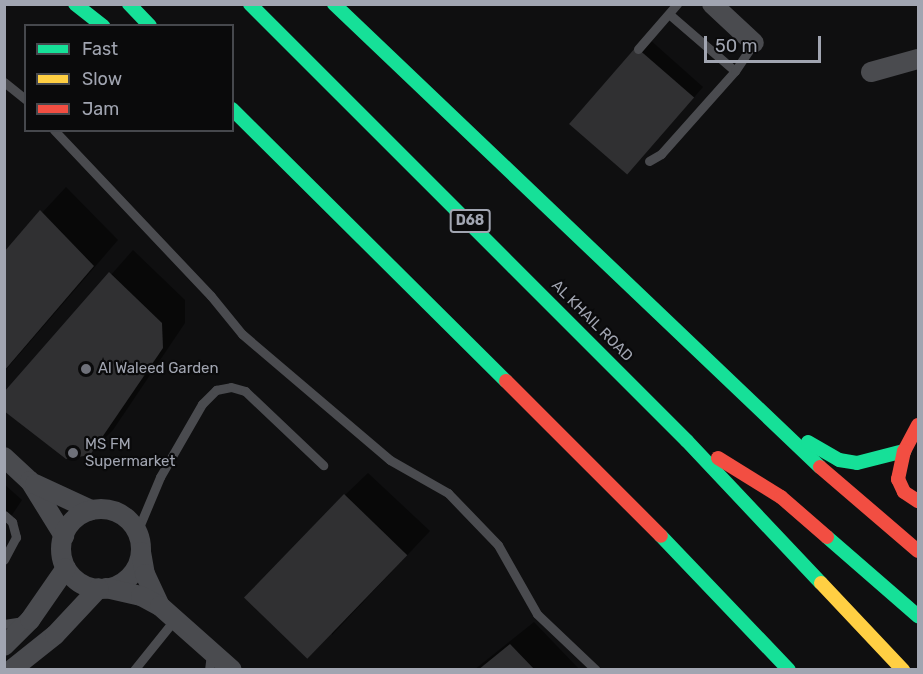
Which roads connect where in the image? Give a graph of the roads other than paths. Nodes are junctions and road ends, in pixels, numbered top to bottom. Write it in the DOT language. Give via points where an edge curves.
graph roads {
  1 [pos="75,4"];
  2 [pos="129,4"];
  3 [pos="250,4"];
  4 [pos="334,4"];
  5 [pos="349,4"];
  6 [pos="677,4"];
  7 [pos="712,4"];
  8 [pos="669,14"];
  9 [pos="100,24"];
  10 [pos="148,24"];
  11 [pos="754,43"];
  12 [pos="638,49"];
  13 [pos="386,51"];
  14 [pos="918,58"];
  15 [pos="735,71"];
  16 [pos="871,72"];
  17 [pos="4,82"];
  18 [pos="24,98"];
  19 [pos="234,111"];
  20 [pos="56,132"];
  21 [pos="649,161"];
  22 [pos="918,425"];
  23 [pos="778,427"];
  24 [pos="687,441"];
  25 [pos="903,450"];
  26 [pos="4,457"];
  27 [pos="323,465"];
  28 [pos="30,481"];
  29 [pos="918,501"];
  30 [pos="91,510"];
  31 [pos="4,515"];
  32 [pos="64,536"];
  33 [pos="139,542"];
  34 [pos="918,551"];
  35 [pos="4,560"];
  36 [pos="66,568"];
  37 [pos="103,588"];
  38 [pos="160,606"];
  39 [pos="918,616"];
  40 [pos="175,619"];
  41 [pos="30,620"];
  42 [pos="4,624"];
  43 [pos="4,646"];
  44 [pos="210,660"];
  45 [pos="11,669"];
  46 [pos="134,669"];
  47 [pos="232,669"];
  48 [pos="596,669"];
  49 [pos="789,669"];
  50 [pos="903,669"];
  1 -- 9 [label="main road"];
  2 -- 10 [label="main road"];
  3 -- 24 [label="main road, AL KHAIL ROAD / D68"];
  4 -- 13 [label="main road"];
  5 -- 13 [label="street" via="386,44"];
  6 -- 8 [label="lane"];
  7 -- 11 [label="street"];
  8 -- 12 [label="lane"];
  8 -- 15 [label="lane"];
  11 -- 15 [label="lane"];
  13 -- 23 [label="main road" via="574,236"];
  14 -- 16 [label="street"];
  15 -- 21 [label="lane"];
  17 -- 18 [label="lane"];
  19 -- 49 [label="main road" via="628,502"];
  20 -- 48 [label="lane" via="242,334 390,460 448,493 498,545 537,614"];
  22 -- 25 [label="main road"];
  23 -- 25 [label="main road" via="848,462 875,461"];
  23 -- 34 [label="main road" via="844,490"];
  24 -- 39 [label="main road" via="768,488"];
  24 -- 50 [label="main road, AL KHAIL ROAD / D68"];
  25 -- 29 [label="main road" via="900,485"];
  26 -- 28 [label="street"];
  27 -- 33 [label="lane" via="245,391 220,388 206,398 170,459"];
  28 -- 30 [label="street"];
  28 -- 32 [label="street"];
  30 -- 32 [label="street" via="74,519"];
  30 -- 33 [label="street" via="122,514"];
  31 -- 35 [label="lane" via="12,522 16,537"];
  32 -- 36 [label="street"];
  33 -- 37 [label="street" via="130,576"];
  33 -- 38 [label="street" via="145,574"];
  36 -- 37 [label="street" via="84,584"];
  36 -- 41 [label="street"];
  37 -- 38 [label="street" via="141,596"];
  37 -- 45 [label="street"];
  38 -- 40 [label="street"];
  40 -- 44 [label="street"];
  40 -- 46 [label="lane"];
  41 -- 42 [label="lane"];
  41 -- 43 [label="street"];
  44 -- 47 [label="street"];
}
